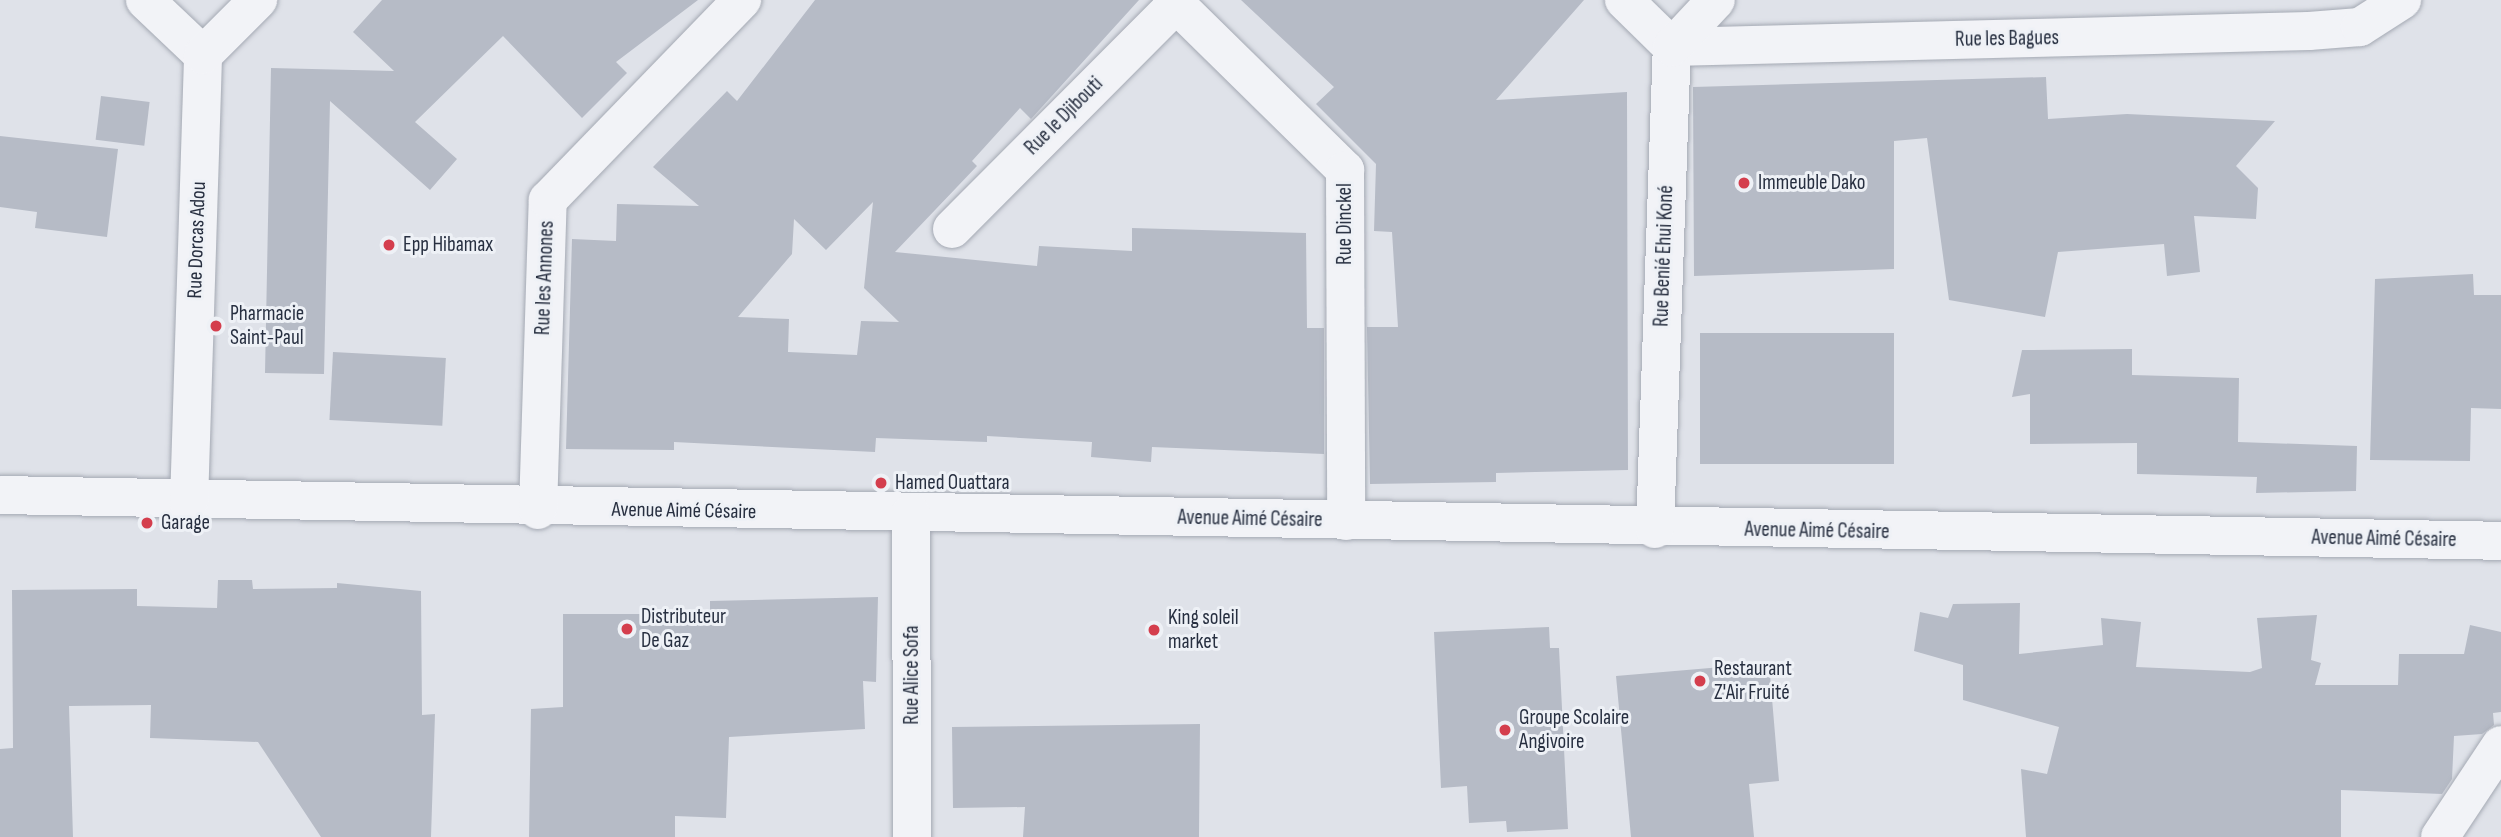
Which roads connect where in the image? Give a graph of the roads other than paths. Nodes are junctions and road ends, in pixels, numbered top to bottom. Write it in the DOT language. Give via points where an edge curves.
graph roads {
  1 [pos="145,0"];
  2 [pos="258,0"];
  3 [pos="742,0"];
  4 [pos="1624,0"];
  5 [pos="1716,0"];
  6 [pos="2402,0"];
  7 [pos="1174,2"];
  8 [pos="1672,47"];
  9 [pos="203,55"];
  10 [pos="953,229"];
  11 [pos="0,495"];
  12 [pos="188,503"];
  13 [pos="538,510"];
  14 [pos="911,513"];
  15 [pos="1346,521"];
  16 [pos="1655,529"];
  17 [pos="2501,541"];
  18 [pos="2501,745"];
  19 [pos="912,837"];
  20 [pos="2440,837"];
  1 -- 9 [label="street"];
  2 -- 9 [label="street"];
  3 -- 13 [label="street, Rue les Annones" via="548,200"];
  4 -- 8 [label="street"];
  5 -- 8 [label="street"];
  6 -- 8 [label="street, Rue les Bagues" via="2360,27 2309,31"];
  7 -- 10 [label="street, Rue le Djibouti"];
  7 -- 15 [label="street, Rue Dinckel" via="1345,170"];
  8 -- 16 [label="street, Rue Benié Ehui Koné"];
  9 -- 12 [label="street, Rue Dorcas Adou"];
  11 -- 12 [label="street, Avenue Aimé Césaire"];
  12 -- 13 [label="street, Avenue Aimé Césaire"];
  13 -- 14 [label="street, Avenue Aimé Césaire"];
  14 -- 15 [label="street, Avenue Aimé Césaire"];
  14 -- 19 [label="street, Rue Alice Sofa"];
  15 -- 16 [label="street, Avenue Aimé Césaire"];
  16 -- 17 [label="street, Avenue Aimé Césaire"];
  18 -- 20 [label="street"];
}
